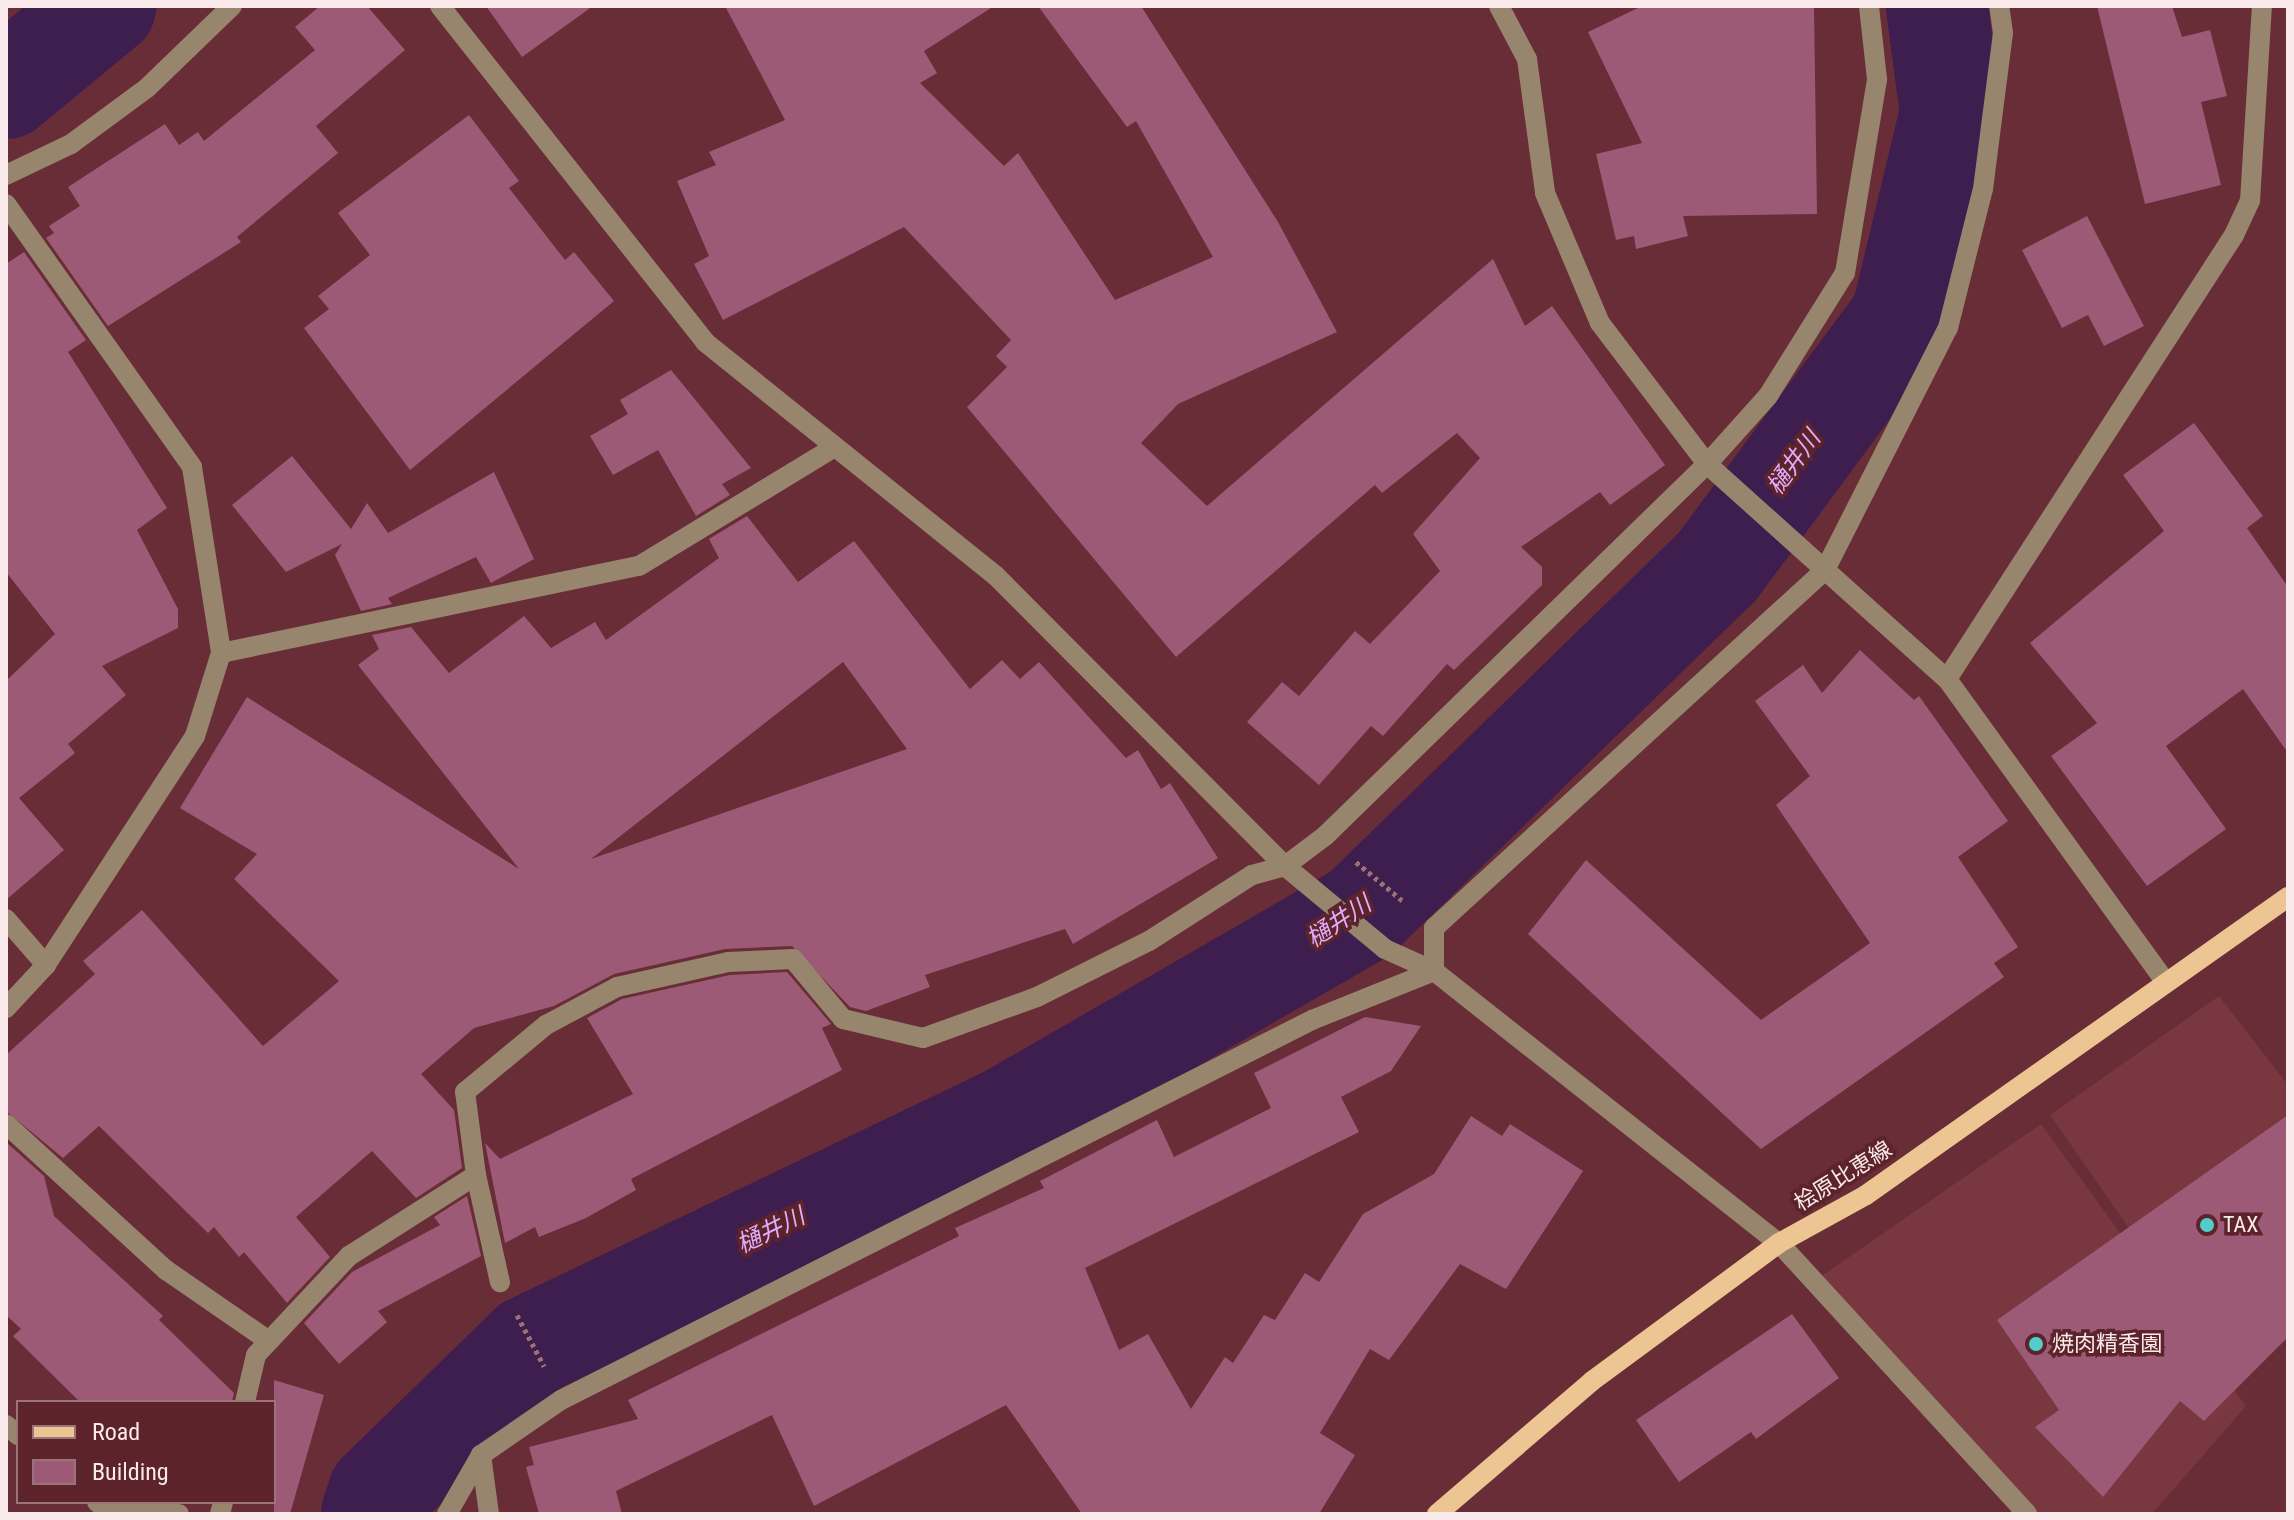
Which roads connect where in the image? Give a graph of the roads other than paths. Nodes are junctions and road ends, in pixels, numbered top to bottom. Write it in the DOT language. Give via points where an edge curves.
graph roads {
  1 [pos="232,6"];
  2 [pos="440,6"];
  3 [pos="1499,6"];
  4 [pos="1869,6"];
  5 [pos="1999,6"];
  6 [pos="2262,6"];
  7 [pos="6,175"];
  8 [pos="6,204"];
  9 [pos="835,447"];
  10 [pos="1707,464"];
  11 [pos="1825,570"];
  12 [pos="221,653"];
  13 [pos="1947,679"];
  14 [pos="1285,866"];
  15 [pos="2288,897"];
  16 [pos="6,919"];
  17 [pos="46,965"];
  18 [pos="1434,971"];
  19 [pos="2165,981"];
  20 [pos="6,1008"];
  21 [pos="6,1124"];
  22 [pos="476,1175"];
  23 [pos="1779,1243"];
  24 [pos="500,1282"];
  25 [pos="269,1341"];
  26 [pos="245,1400"];
  27 [pos="481,1455"];
  28 [pos="99,1504"];
  29 [pos="179,1514"];
  30 [pos="447,1514"];
  31 [pos="489,1514"];
  32 [pos="1437,1514"];
  33 [pos="2027,1514"];
  1 -- 7 [label="street" via="147,88 71,144"];
  2 -- 9 [label="street" via="705,342"];
  3 -- 10 [label="street" via="1527,59 1545,193 1600,323"];
  4 -- 10 [label="street" via="1877,79 1845,273 1768,396"];
  5 -- 11 [label="street" via="2003,33 1983,189 1948,328"];
  6 -- 13 [label="street" via="2250,201 2234,235"];
  8 -- 12 [label="street" via="192,467"];
  9 -- 12 [label="street" via="639,566"];
  9 -- 14 [label="street" via="995,575"];
  10 -- 11 [label="street"];
  10 -- 14 [label="street" via="1325,836"];
  11 -- 13 [label="street"];
  11 -- 18 [label="street" via="1434,928"];
  12 -- 17 [label="street" via="195,736"];
  13 -- 19 [label="street"];
  14 -- 18 [label="street" via="1385,949"];
  14 -- 22 [label="street" via="1252,875 1149,941 1037,997 923,1038 843,1019 793,959 728,962 617,987 546,1025 465,1092"];
  15 -- 19 [label="main road, 桧原比恵線"];
  16 -- 17 [label="street"];
  17 -- 20 [label="street"];
  18 -- 23 [label="street"];
  18 -- 27 [label="street" via="1312,1020 559,1395"];
  19 -- 23 [label="main road, 桧原比恵線" via="1866,1195"];
  21 -- 25 [label="street" via="166,1270"];
  22 -- 24 [label="street"];
  22 -- 25 [label="street" via="349,1256"];
  23 -- 32 [label="main road, 桧原比恵線" via="1592,1381"];
  23 -- 33 [label="street"];
  25 -- 26 [label="street" via="256,1355"];
  27 -- 30 [label="street"];
  27 -- 31 [label="street"];
  28 -- 29 [label="street" via="108,1511"];
}
